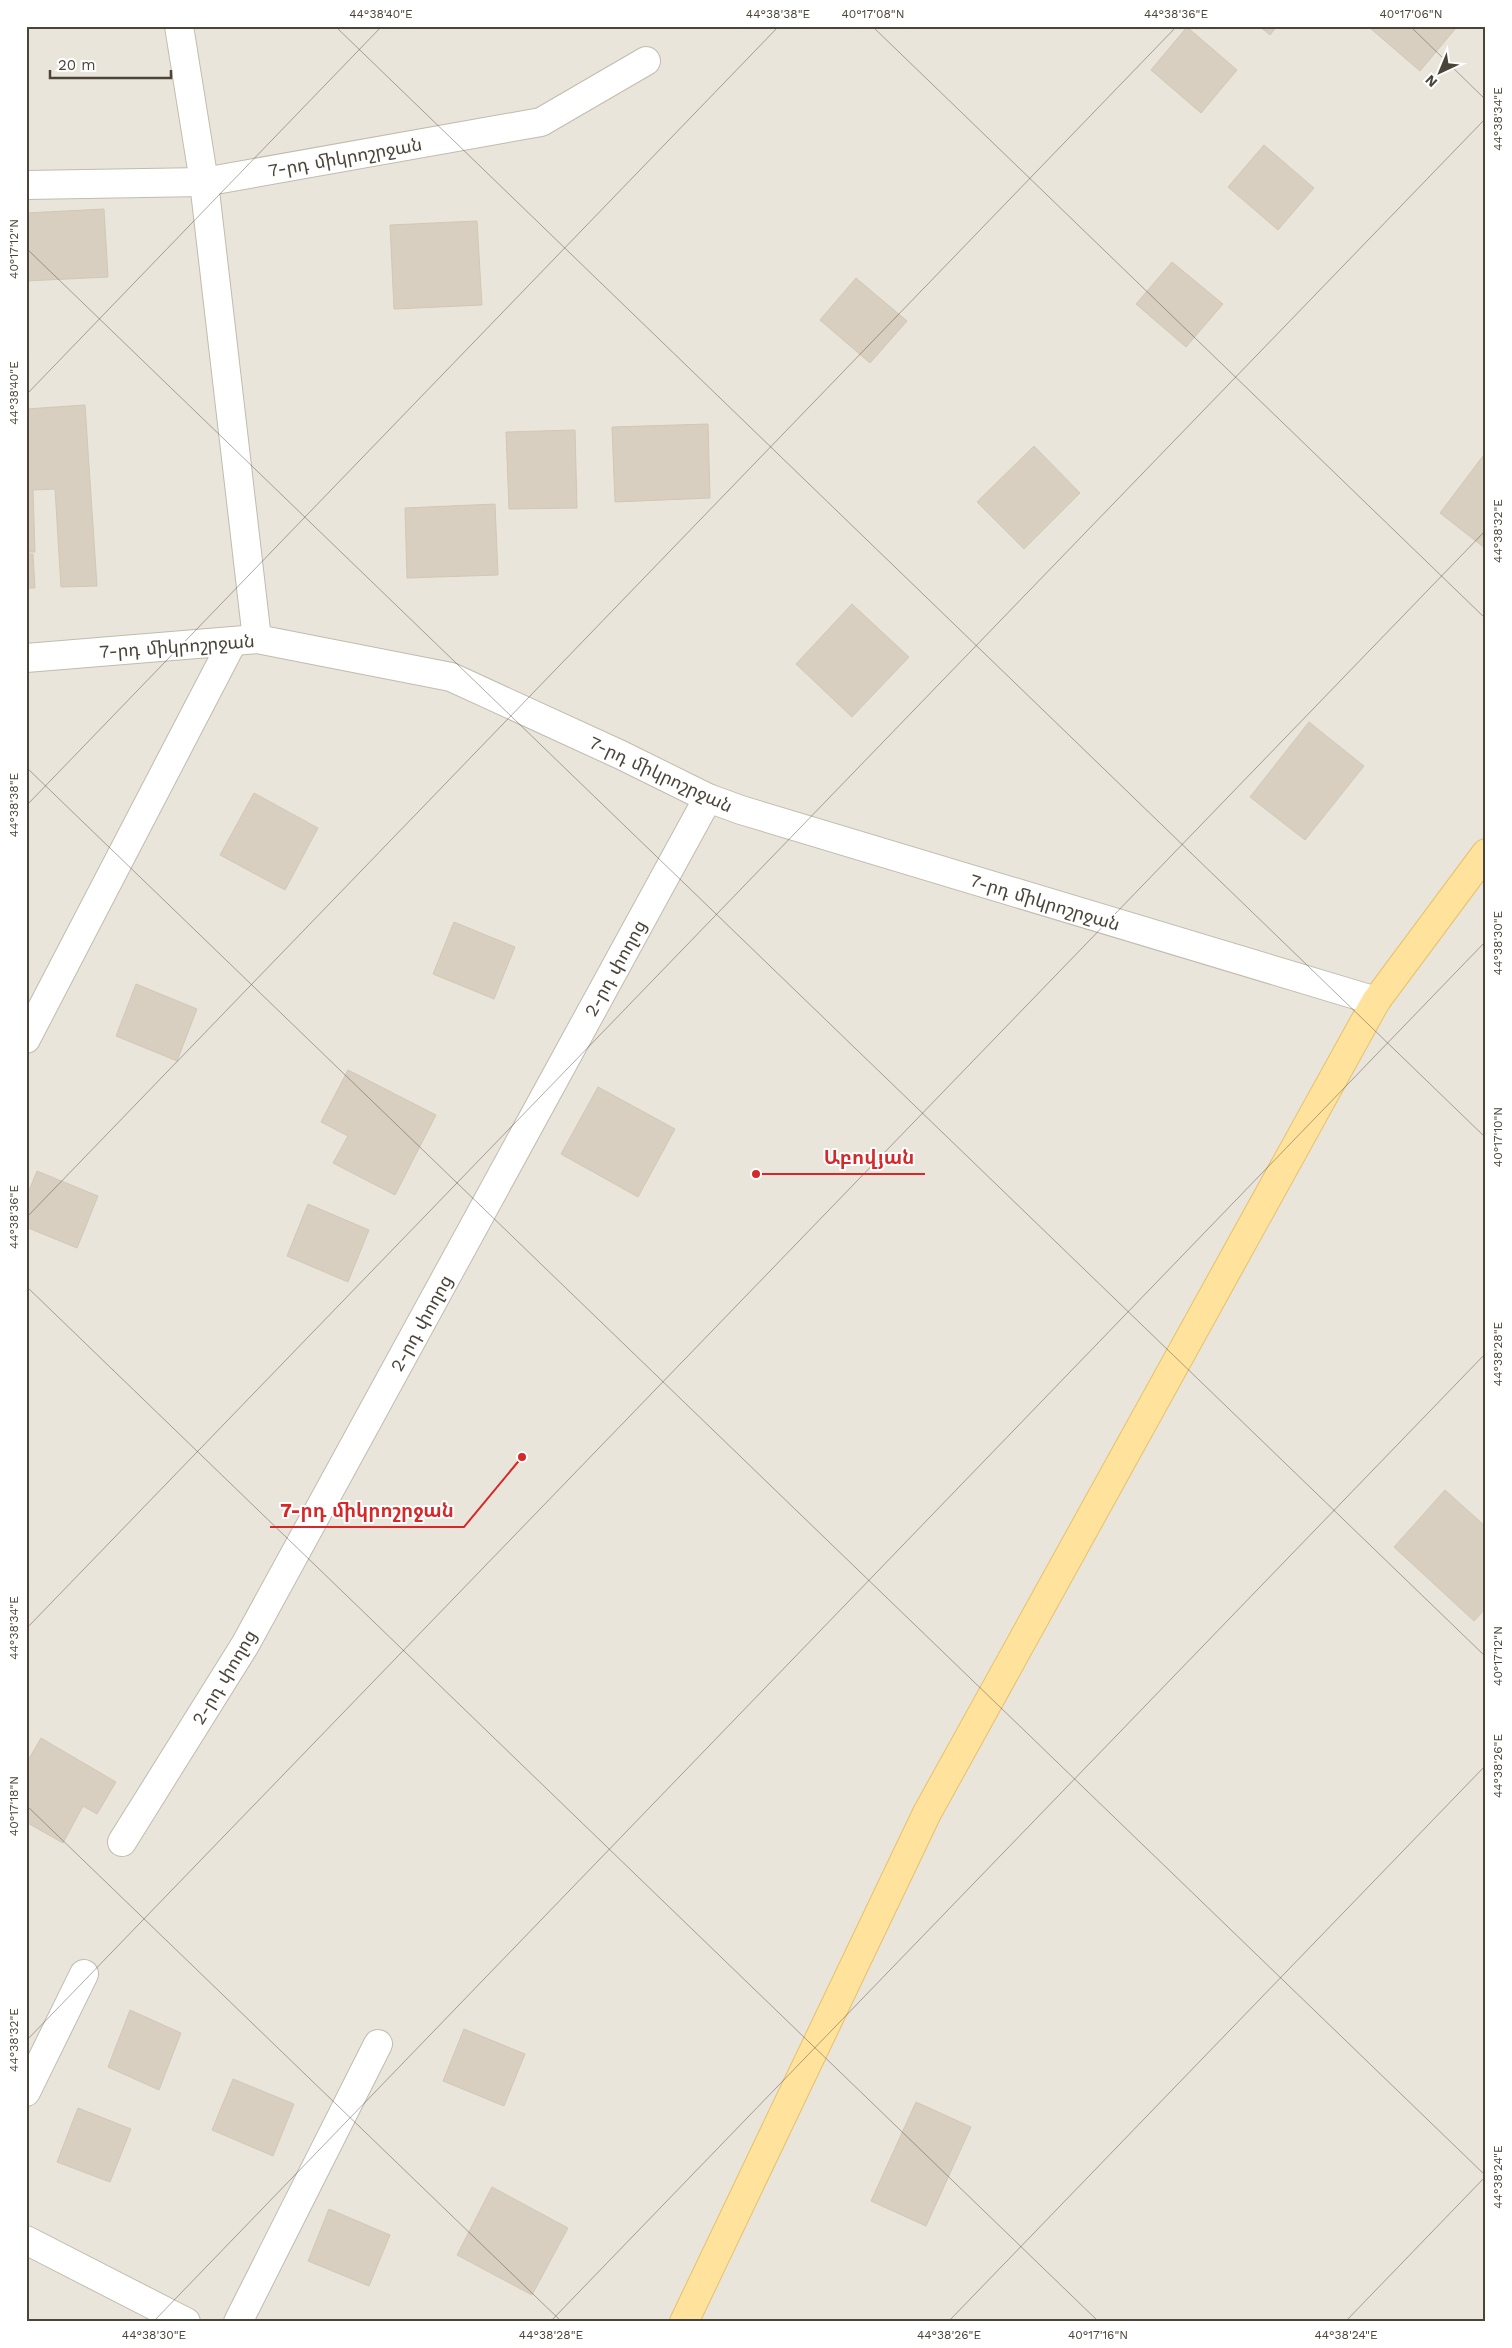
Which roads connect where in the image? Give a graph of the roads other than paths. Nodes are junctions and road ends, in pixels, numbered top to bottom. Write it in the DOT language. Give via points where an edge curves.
graph roads {
  1 [pos="179,26"];
  2 [pos="646,62"];
  3 [pos="204,182"];
  4 [pos="26,185"];
  5 [pos="245,640"];
  6 [pos="26,658"];
  7 [pos="708,798"];
  8 [pos="1486,853"];
  9 [pos="1376,1001"];
  10 [pos="26,1040"];
  11 [pos="122,1842"];
  12 [pos="84,1974"];
  13 [pos="378,2044"];
  14 [pos="26,2092"];
  15 [pos="26,2240"];
  16 [pos="186,2322"];
  17 [pos="238,2322"];
  18 [pos="684,2322"];
  1 -- 3 [label="street"];
  2 -- 3 [label="street, 7-րդ միկրոշրջան" via="541,122"];
  3 -- 4 [label="street, 7-րդ միկրոշրջան"];
  3 -- 5 [label="street"];
  5 -- 6 [label="street, 7-րդ միկրոշրջան"];
  5 -- 7 [label="street, 7-րդ միկրոշրջան" via="451,677 621,754"];
  5 -- 10 [label="street"];
  7 -- 9 [label="street, 7-րդ միկրոշրջան"];
  7 -- 11 [label="street, 2-րդ փողոց" via="245,1645"];
  8 -- 9 [label="main road"];
  9 -- 18 [label="main road" via="927,1813"];
  12 -- 14 [label="street"];
  13 -- 17 [label="street"];
  15 -- 16 [label="street"];
}
